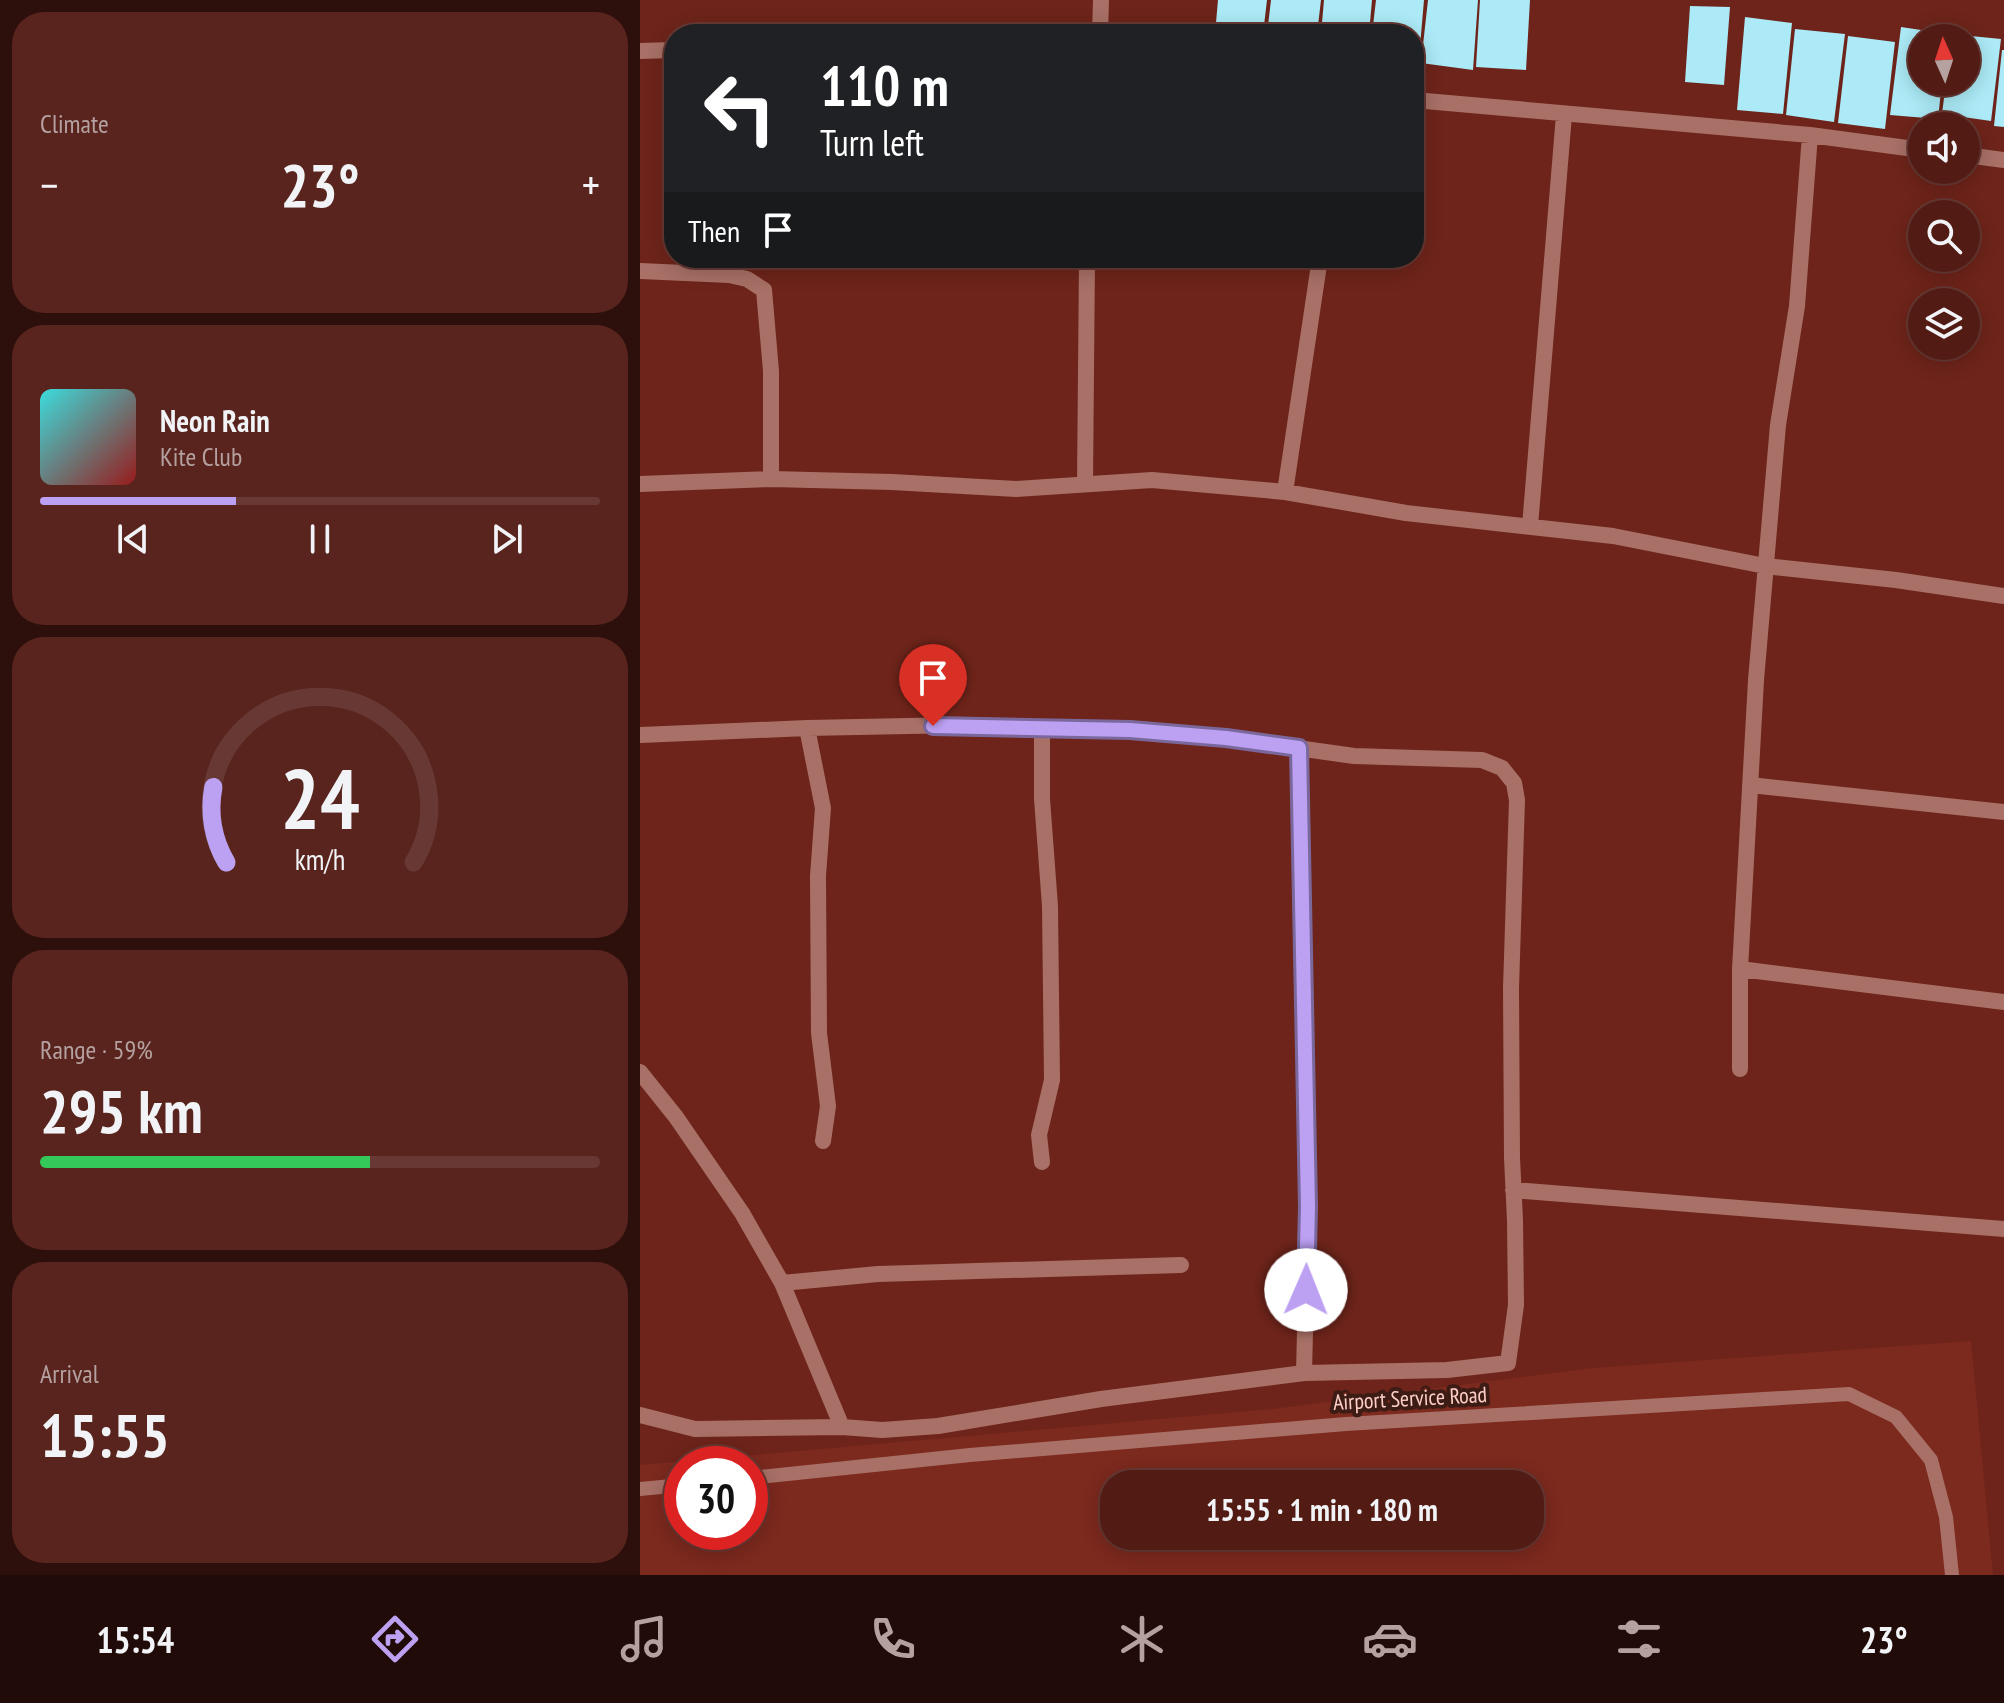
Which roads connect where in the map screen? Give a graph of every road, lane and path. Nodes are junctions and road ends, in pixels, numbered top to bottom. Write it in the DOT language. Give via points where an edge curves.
graph roads {
  1 [pos="1101,0"];
  2 [pos="1100,24"];
  3 [pos="664,50"];
  4 [pos="640,51"];
  5 [pos="1424,101"];
  6 [pos="1564,115"];
  7 [pos="1810,135"];
  8 [pos="1908,148"];
  9 [pos="1980,157"];
  10 [pos="2004,160"];
  11 [pos="1087,268"];
  12 [pos="1319,268"];
  13 [pos="640,271"];
  14 [pos="771,479"];
  15 [pos="640,484"];
  16 [pos="1085,484"];
  17 [pos="1285,492"];
  18 [pos="1530,526"];
  19 [pos="1765,566"];
  20 [pos="2004,596"];
  21 [pos="807,728"];
  22 [pos="1042,728"];
  23 [pos="640,735"];
  24 [pos="1299,748"];
  25 [pos="1750,785"];
  26 [pos="2004,812"];
  27 [pos="1740,969"];
  28 [pos="2004,1002"];
  29 [pos="1740,1069"];
  30 [pos="640,1072"];
  31 [pos="823,1141"];
  32 [pos="1042,1162"];
  33 [pos="1513,1190"];
  34 [pos="2004,1229"];
  35 [pos="1181,1265"];
  36 [pos="782,1283"];
  37 [pos="1304,1373"];
  38 [pos="640,1415"];
  39 [pos="842,1427"];
  40 [pos="768,1476"];
  41 [pos="664,1487"];
  42 [pos="640,1489"];
  43 [pos="1952,1575"];
  1 -- 2 [label="street"];
  3 -- 4 [label="street"];
  5 -- 6 [label="street"];
  6 -- 7 [label="street"];
  6 -- 18 [label="street"];
  7 -- 8 [label="street"];
  7 -- 19 [label="street" via="1797,306 1778,425"];
  9 -- 10 [label="street"];
  11 -- 16 [label="street"];
  12 -- 17 [label="street"];
  13 -- 14 [label="street" via="729,275 764,290"];
  14 -- 15 [label="street"];
  14 -- 16 [label="street" via="1016,489"];
  16 -- 17 [label="street" via="1152,480"];
  17 -- 18 [label="street" via="1406,513"];
  18 -- 19 [label="street" via="1613,536"];
  19 -- 20 [label="street"];
  19 -- 25 [label="street"];
  21 -- 22 [label="street"];
  21 -- 23 [label="street"];
  21 -- 31 [label="street" via="823,808 818,876 819,1033 828,1106"];
  22 -- 24 [label="street" via="1130,730"];
  22 -- 32 [label="street" via="1052,1080 1039,1135"];
  24 -- 33 [label="street" via="1354,756 1482,760 1502,768 1514,783"];
  24 -- 37 [label="street" via="1308,1207"];
  25 -- 26 [label="street"];
  25 -- 27 [label="street"];
  27 -- 28 [label="street"];
  27 -- 29 [label="street"];
  30 -- 36 [label="street" via="742,1213"];
  33 -- 34 [label="street"];
  33 -- 37 [label="street" via="1516,1305 1508,1363 1447,1370"];
  35 -- 36 [label="street" via="878,1274"];
  36 -- 39 [label="street"];
  37 -- 39 [label="street" via="938,1426"];
  38 -- 39 [label="street" via="695,1429"];
  40 -- 43 [label="lane, Airport Service Road" via="1346,1424 1849,1394 1896,1417 1931,1460 1946,1517"];
  41 -- 42 [label="lane"];
}
